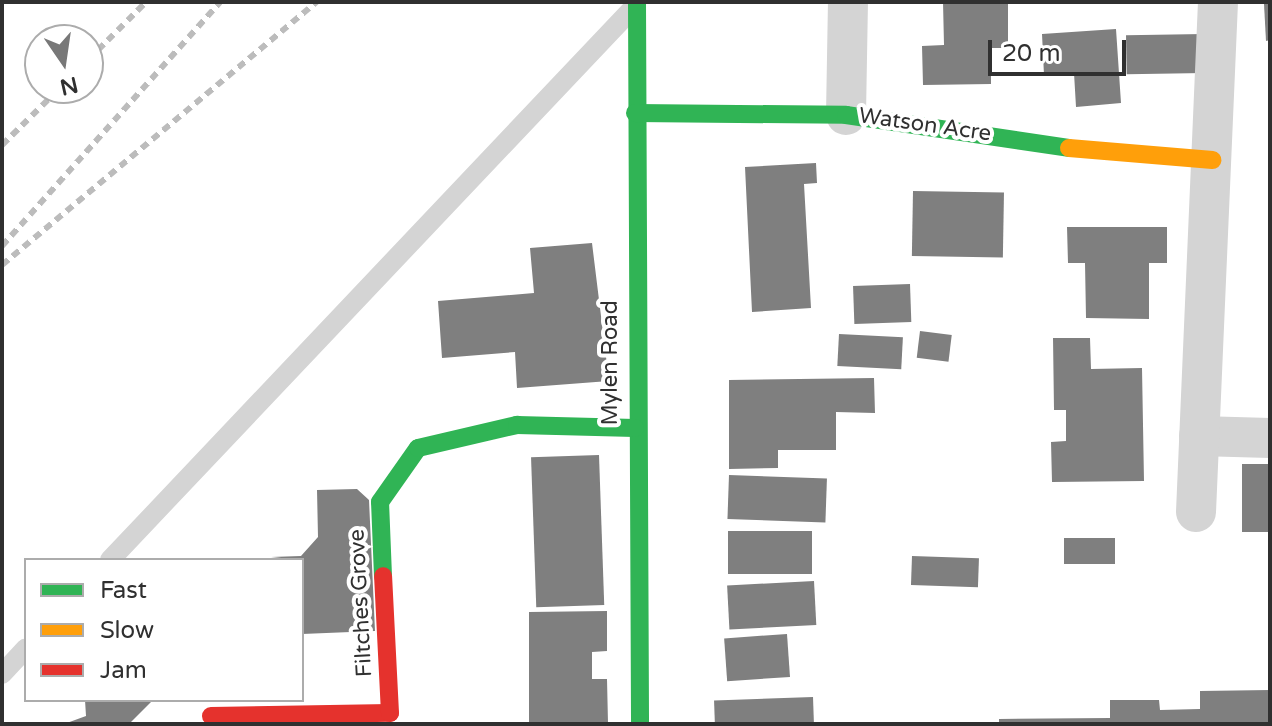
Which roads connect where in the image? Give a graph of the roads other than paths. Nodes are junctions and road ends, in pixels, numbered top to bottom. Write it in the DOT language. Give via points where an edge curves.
graph roads {
  1 [pos="848,2"];
  2 [pos="1218,2"];
  3 [pos="636,3"];
  4 [pos="635,113"];
  5 [pos="846,115"];
  6 [pos="1213,160"];
  7 [pos="635,428"];
  8 [pos="1199,436"];
  9 [pos="1270,438"];
  10 [pos="1196,512"];
  11 [pos="112,558"];
  12 [pos="24,650"];
  13 [pos="2,674"];
  14 [pos="211,716"];
  15 [pos="640,724"];
  1 -- 5 [label="street"];
  2 -- 6 [label="street"];
  3 -- 4 [label="street, Mylen Road"];
  3 -- 11 [label="lane"];
  4 -- 5 [label="street, Watson Acre"];
  4 -- 7 [label="street, Mylen Road"];
  5 -- 6 [label="street, Watson Acre" via="1126,156"];
  6 -- 8 [label="street"];
  7 -- 14 [label="street, Filtches Grove" via="517,425 418,448 380,502 390,713"];
  7 -- 15 [label="street, Mylen Road"];
  8 -- 9 [label="street"];
  8 -- 10 [label="street"];
  12 -- 13 [label="lane"];
}
